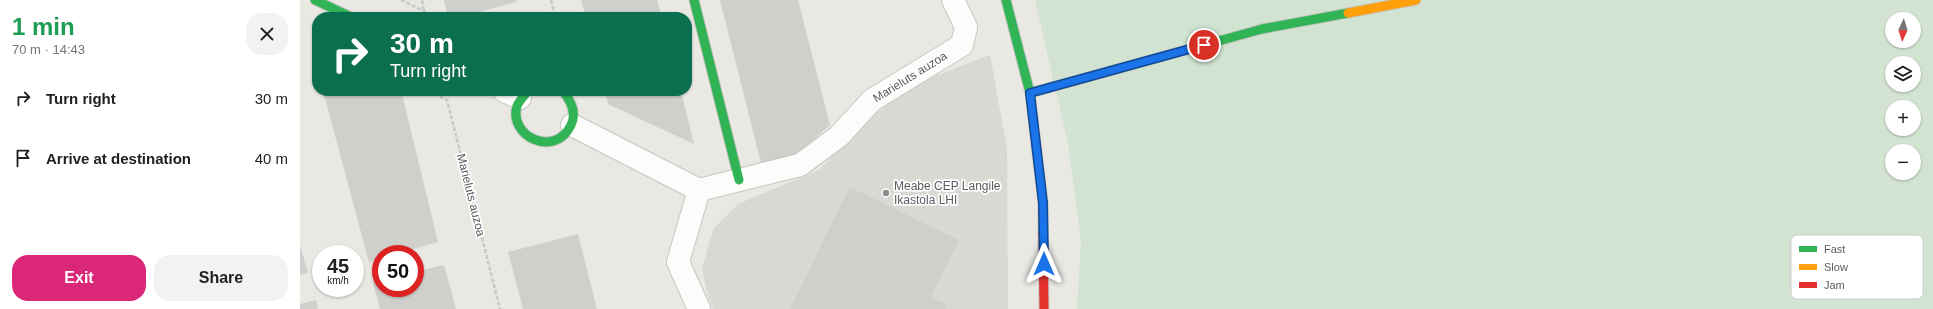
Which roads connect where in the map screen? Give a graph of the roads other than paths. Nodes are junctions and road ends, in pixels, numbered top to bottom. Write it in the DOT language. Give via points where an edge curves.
graph roads {
  1 [pos="316,0"];
  2 [pos="694,0"];
  3 [pos="953,0"];
  4 [pos="1006,0"];
  5 [pos="1416,0"];
  6 [pos="341,12"];
  7 [pos="1030,93"];
  8 [pos="517,96"];
  9 [pos="568,96"];
  10 [pos="572,125"];
  11 [pos="740,180"];
  12 [pos="699,190"];
  13 [pos="699,309"];
  14 [pos="1044,309"];
  1 -- 6 [label="street"];
  2 -- 11 [label="street"];
  3 -- 11 [label="street, Marieluts auzoa" via="966,27 962,45 872,100 839,136 800,165"];
  4 -- 7 [label="street"];
  5 -- 7 [label="street" via="1262,29"];
  7 -- 14 [label="street" via="1043,203"];
  8 -- 10 [label="street" via="515,115 519,128 528,138 544,144 553,142 565,135"];
  9 -- 10 [label="street" via="573,106"];
  10 -- 12 [label="street"];
  11 -- 12 [label="street, Marieluts auzoa"];
  12 -- 13 [label="street" via="678,262"];
}
